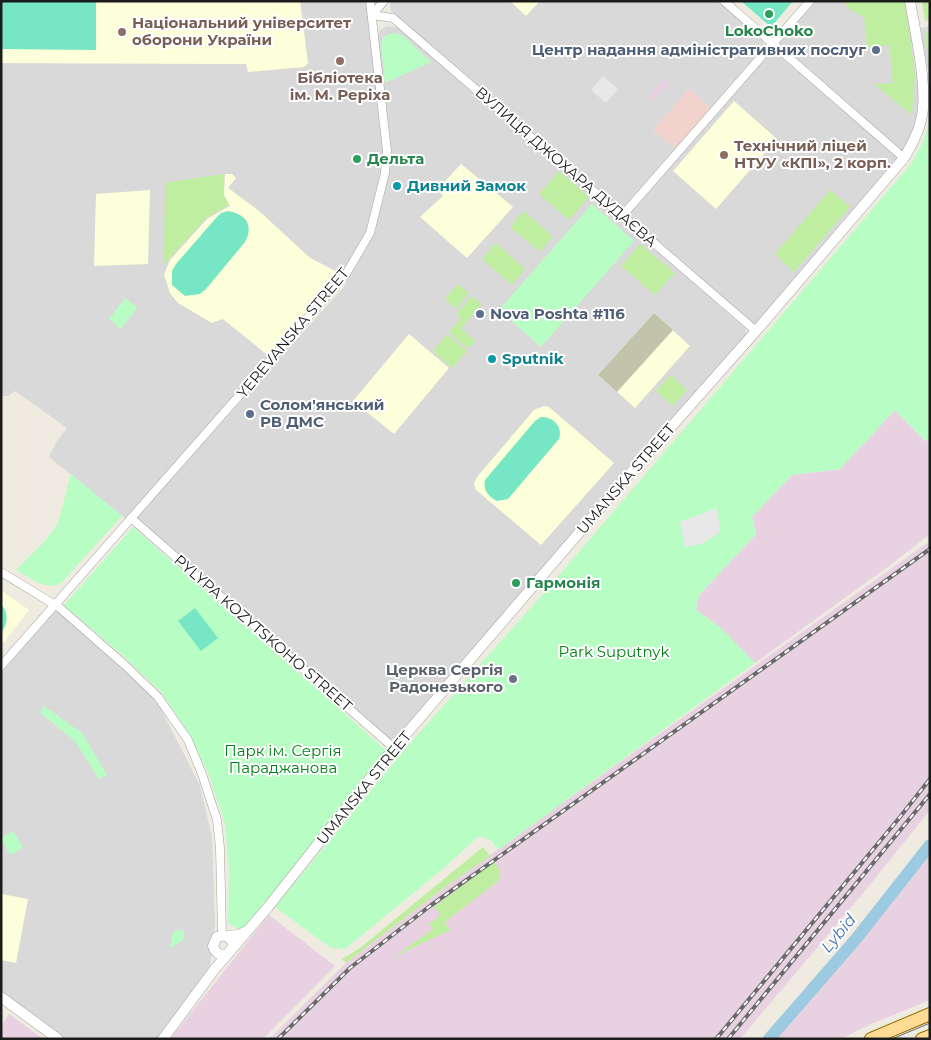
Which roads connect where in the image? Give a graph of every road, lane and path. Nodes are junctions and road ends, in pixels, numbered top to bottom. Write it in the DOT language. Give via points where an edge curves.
graph roads {
  1 [pos="370,1"];
  2 [pos="384,1"];
  3 [pos="724,1"];
  4 [pos="810,1"];
  5 [pos="910,1"];
  6 [pos="372,14"];
  7 [pos="773,44"];
  8 [pos="904,158"];
  9 [pos="622,216"];
  10 [pos="756,331"];
  11 [pos="131,518"];
  12 [pos="1,572"];
  13 [pos="54,604"];
  14 [pos="1,666"];
  15 [pos="394,748"];
  16 [pos="249,929"];
  17 [pos="224,936"];
  18 [pos="216,952"];
  19 [pos="230,953"];
  20 [pos="214,970"];
  21 [pos="1,997"];
  22 [pos="930,1014"];
  23 [pos="930,1036"];
  24 [pos="58,1039"];
  25 [pos="163,1039"];
  26 [pos="871,1039"];
  27 [pos="922,1039"];
  1 -- 6 [label="street, YEREVANSKA STREET"];
  2 -- 6 [label="street"];
  3 -- 7 [label="street"];
  4 -- 7 [label="street"];
  5 -- 8 [label="street, UMANSKA STREET" via="923,97 922,119"];
  6 -- 9 [label="street, ВУЛИЦЯ ДЖОХАРА ДУДАЄВА" via="392,18"];
  6 -- 11 [label="street, YEREVANSKA STREET" via="387,151 385,173 370,233 346,274"];
  7 -- 8 [label="street"];
  7 -- 9 [label="street"];
  8 -- 10 [label="street, UMANSKA STREET"];
  9 -- 10 [label="street, ВУЛИЦЯ ДЖОХАРА ДУДАЄВА"];
  10 -- 15 [label="street, UMANSKA STREET"];
  11 -- 13 [label="street, YEREVANSKA STREET"];
  11 -- 15 [label="street, PYLYPA KOZYTSKOHO STREET"];
  12 -- 13 [label="street"];
  13 -- 14 [label="street, YEREVANSKA STREET"];
  13 -- 17 [label="street" via="158,697 188,740 217,820"];
  15 -- 16 [label="street, UMANSKA STREET"];
  16 -- 17 [label="street" via="235,936"];
  16 -- 19 [label="street, UMANSKA STREET"];
  17 -- 18 [label="street" via="217,937 213,943"];
  17 -- 19 [label="street" via="233,944"];
  18 -- 19 [label="street" via="221,955"];
  18 -- 20 [label="street"];
  19 -- 20 [label="street, UMANSKA STREET"];
  20 -- 25 [label="street, UMANSKA STREET"];
  21 -- 24 [label="street"];
  22 -- 26 [label="main road"];
  23 -- 27 [label="main road"];
}
